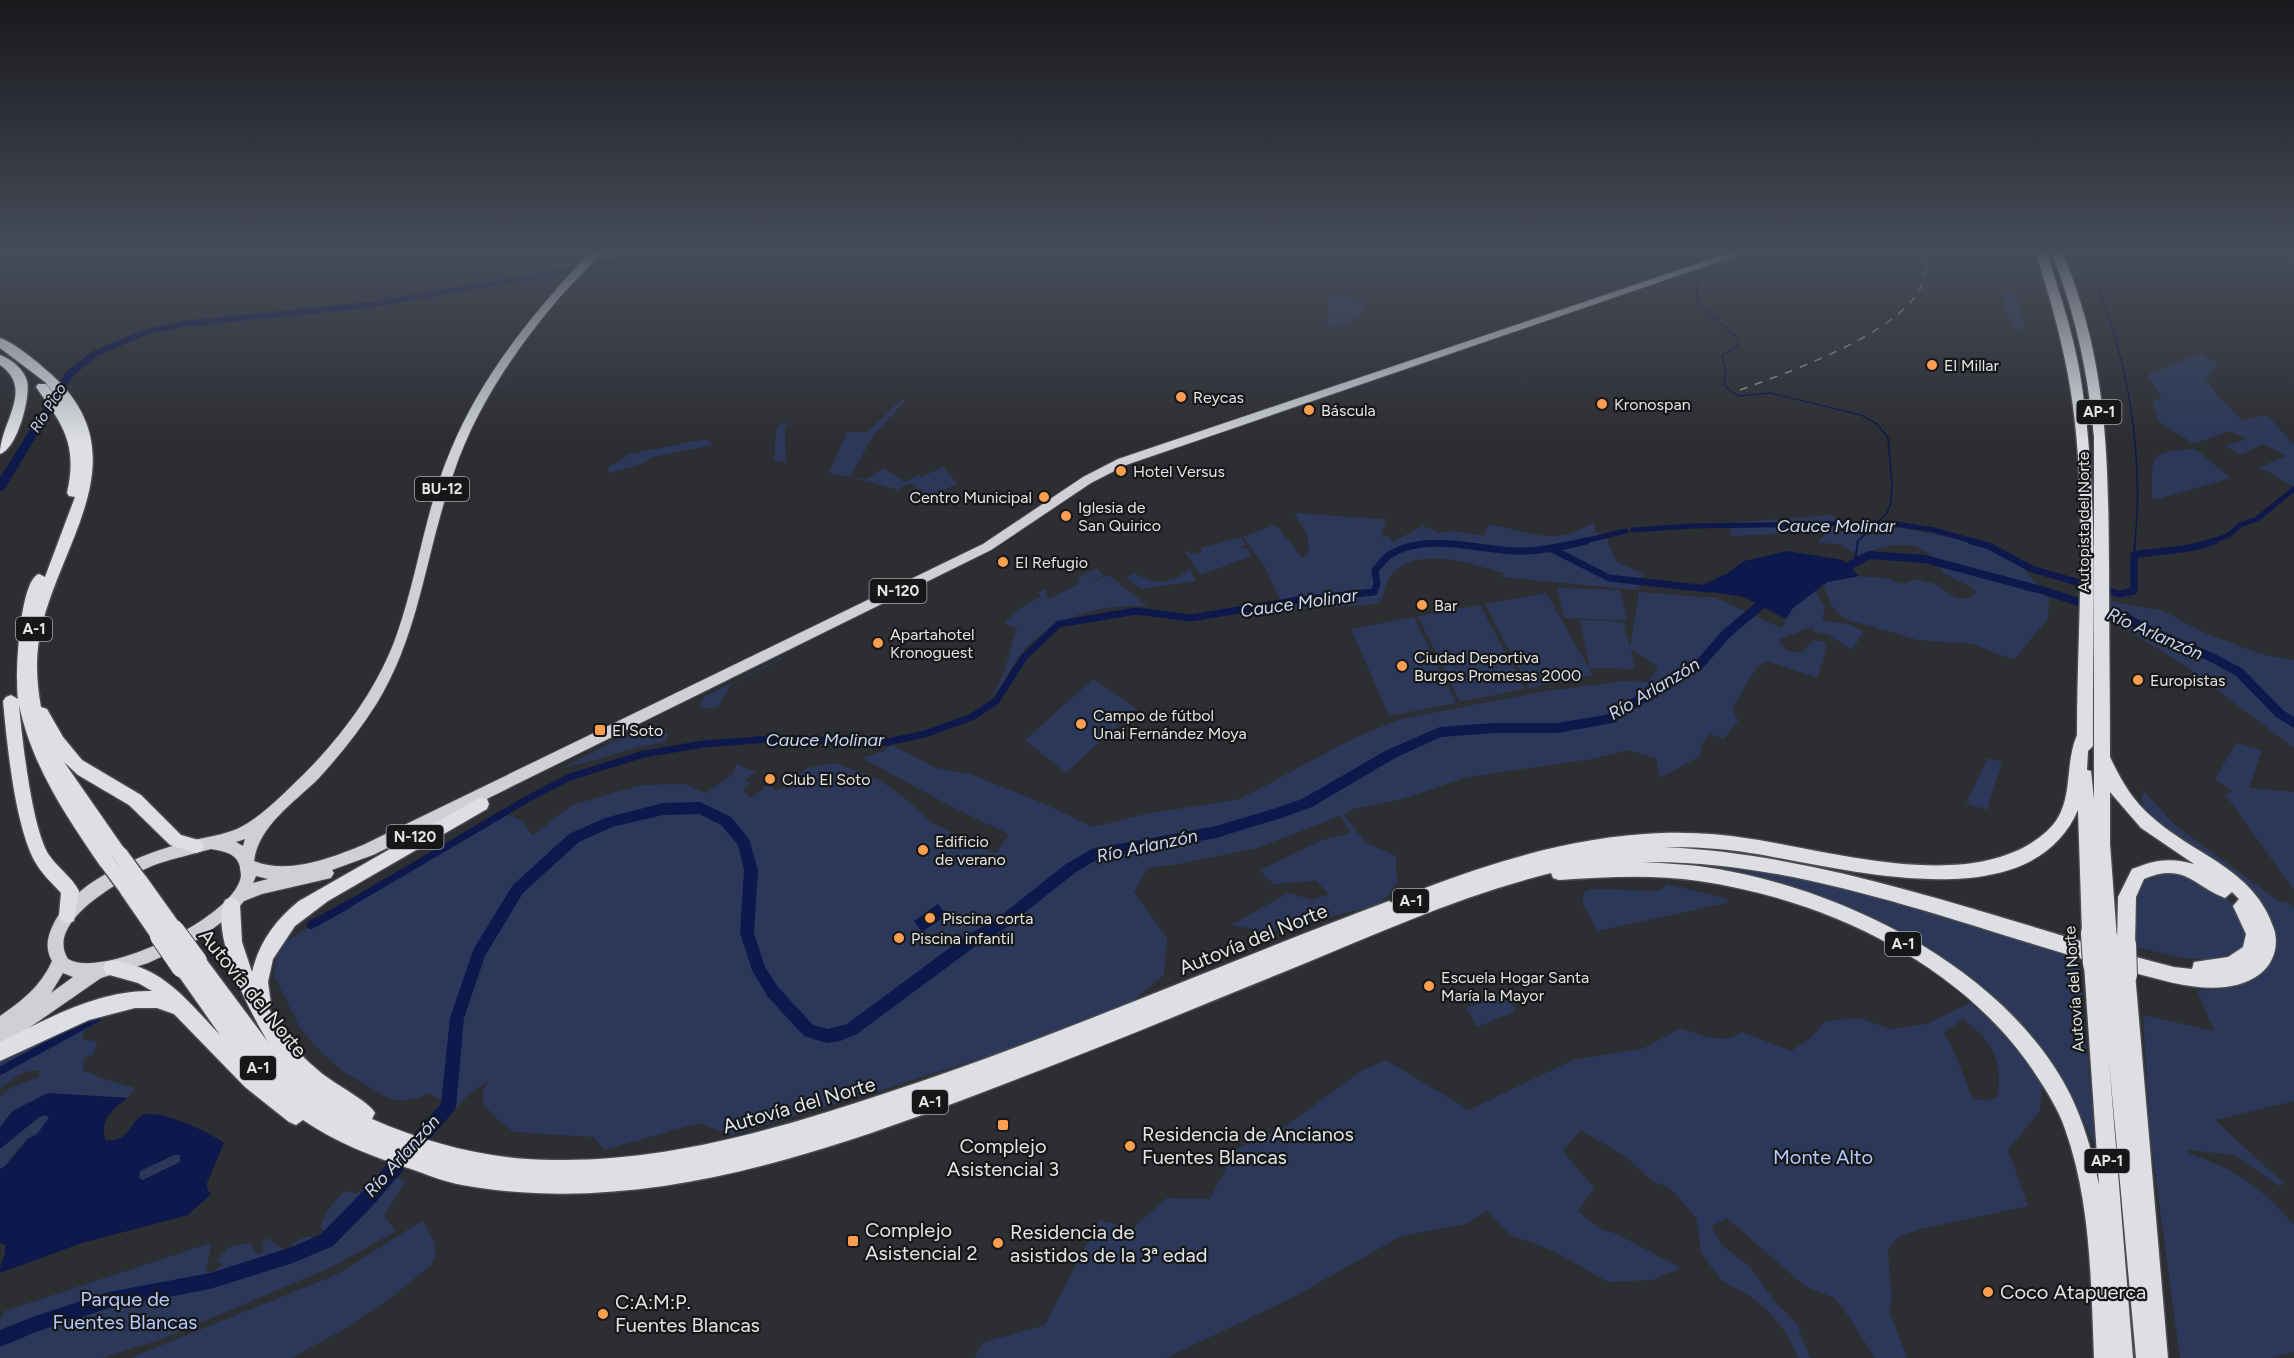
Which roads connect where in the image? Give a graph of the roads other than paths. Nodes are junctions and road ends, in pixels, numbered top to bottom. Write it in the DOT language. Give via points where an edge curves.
graph roads {
  1 [pos="540,314"];
  2 [pos="1556,314"];
  3 [pos="2062,314"];
  4 [pos="2079,314"];
  5 [pos="0,342"];
  6 [pos="0,353"];
  7 [pos="0,358"];
  8 [pos="56,395"];
  9 [pos="0,450"];
  10 [pos="2085,616"];
  11 [pos="2102,620"];
  12 [pos="809,635"];
  13 [pos="23,667"];
  14 [pos="2085,738"];
  15 [pos="2101,756"];
  16 [pos="481,804"];
  17 [pos="271,814"];
  18 [pos="203,845"];
  19 [pos="1578,849"];
  20 [pos="247,863"];
  21 [pos="235,901"];
  22 [pos="68,915"];
  23 [pos="2100,936"];
  24 [pos="1314,952"];
  25 [pos="60,961"];
  26 [pos="2110,969"];
  27 [pos="104,970"];
  28 [pos="185,1010"];
  29 [pos="265,1018"];
  30 [pos="0,1025"];
  31 [pos="0,1040"];
  32 [pos="0,1052"];
  33 [pos="365,1134"];
  34 [pos="465,1167"];
  35 [pos="2105,1358"];
  36 [pos="2122,1358"];
  37 [pos="2147,1358"];
  38 [pos="2157,1358"];
  1 -- 17 [label="highway, BU-12" via="498,371 455,452 437,503 403,635 373,698 322,766"];
  2 -- 12 [label="highway, N-120" via="1144,453 1102,471 987,547"];
  3 -- 10 [label="highway, Autopista del Norte / AP-1" via="2076,377 2086,482"];
  4 -- 11 [label="highway, Autopista del Norte / AP-1" via="2094,372 2102,465"];
  5 -- 8 [label="highway, A-1"];
  6 -- 8 [label="highway, A-1"];
  7 -- 9 [label="highway" via="17,372 22,384 10,435"];
  8 -- 13 [label="highway, A-1" via="75,446 77,480 28,608"];
  10 -- 14 [label="highway, Autovía del Norte / AP-1"];
  11 -- 15 [label="highway, Autovía del Norte / AP-1"];
  12 -- 16 [label="highway, N-120"];
  12 -- 20 [label="highway, N-120" via="342,861 292,871 256,871"];
  13 -- 18 [label="highway" via="42,714 68,757 139,803 173,841"];
  13 -- 22 [label="highway" via="12,678 11,715 27,818 43,860 70,891"];
  13 -- 33 [label="highway, A-1, bridge" via="19,703 34,752 66,804 114,858 189,964 241,1049 310,1114"];
  14 -- 19 [label="highway" via="2080,746 2073,803 2060,830 2043,846 2004,864 1953,871 1892,870 1750,845 1699,841 1611,843"];
  14 -- 23 [label="highway, Autovía del Norte / AP-1"];
  15 -- 23 [label="highway, Autovía del Norte / AP-1"];
  15 -- 24 [label="highway" via="2118,789 2147,823 2226,877 2250,900 2266,932 2267,951 2259,964 2212,979 2174,975 1797,869 1676,854 1584,859 1535,868 1420,908"];
  16 -- 21 [label="highway, N-120" via="352,866 261,887"];
  16 -- 29 [label="highway" via="325,894 288,922 270,946 262,966 259,980"];
  17 -- 18 [label="highway, BU-12" via="242,833"];
  17 -- 20 [label="highway, BU-12" via="252,840"];
  18 -- 20 [label="highway, N-120" via="231,846"];
  18 -- 22 [label="highway" via="124,872"];
  19 -- 26 [label="highway, A-1, bridge" via="1690,846 1789,860 2179,967 2217,968 2240,962 2254,947 2251,920 2229,892 2194,871 2165,865 2148,868 2133,880 2127,897 2126,944"];
  19 -- 34 [label="highway, Autovía del Norte / A-1" via="1518,862 1458,883 1011,1059 741,1147 625,1167 553,1169 528,1161"];
  20 -- 21 [label="highway" via="247,877"];
  21 -- 27 [label="highway, N-120" via="212,922 175,943"];
  21 -- 29 [label="highway" via="232,938"];
  22 -- 25 [label="highway" via="56,935 55,950"];
  23 -- 26 [label="highway, Autovía del Norte / AP-1, bridge"];
  24 -- 34 [label="highway, Autovía del Norte / A-1" via="1003,1075 822,1139 754,1158 643,1180 587,1185 529,1184 509,1189"];
  24 -- 35 [label="highway, A-1" via="1483,891 1551,875 1622,867 1696,872 1770,888 1820,905 1890,937 1983,998 2033,1052 2063,1099 2090,1186"];
  25 -- 27 [label="highway, N-120" via="68,969"];
  25 -- 30 [label="highway" via="44,992"];
  26 -- 36 [label="highway, Autovía del Norte / AP-1"];
  26 -- 37 [label="highway, Autovía del Norte / AP-1"];
  26 -- 38 [label="highway, A-1" via="2132,1062 2151,1245"];
  27 -- 28 [label="highway" via="130,971 149,978"];
  27 -- 31 [label="highway, N-120" via="75,984"];
  28 -- 32 [label="highway" via="157,1000 109,1004"];
  28 -- 33 [label="highway" via="270,1097 315,1128"];
  29 -- 33 [label="highway" via="289,1055 350,1105"];
  33 -- 34 [label="highway" via="408,1134"];
  33 -- 34 [label="highway" via="392,1162"];
}
